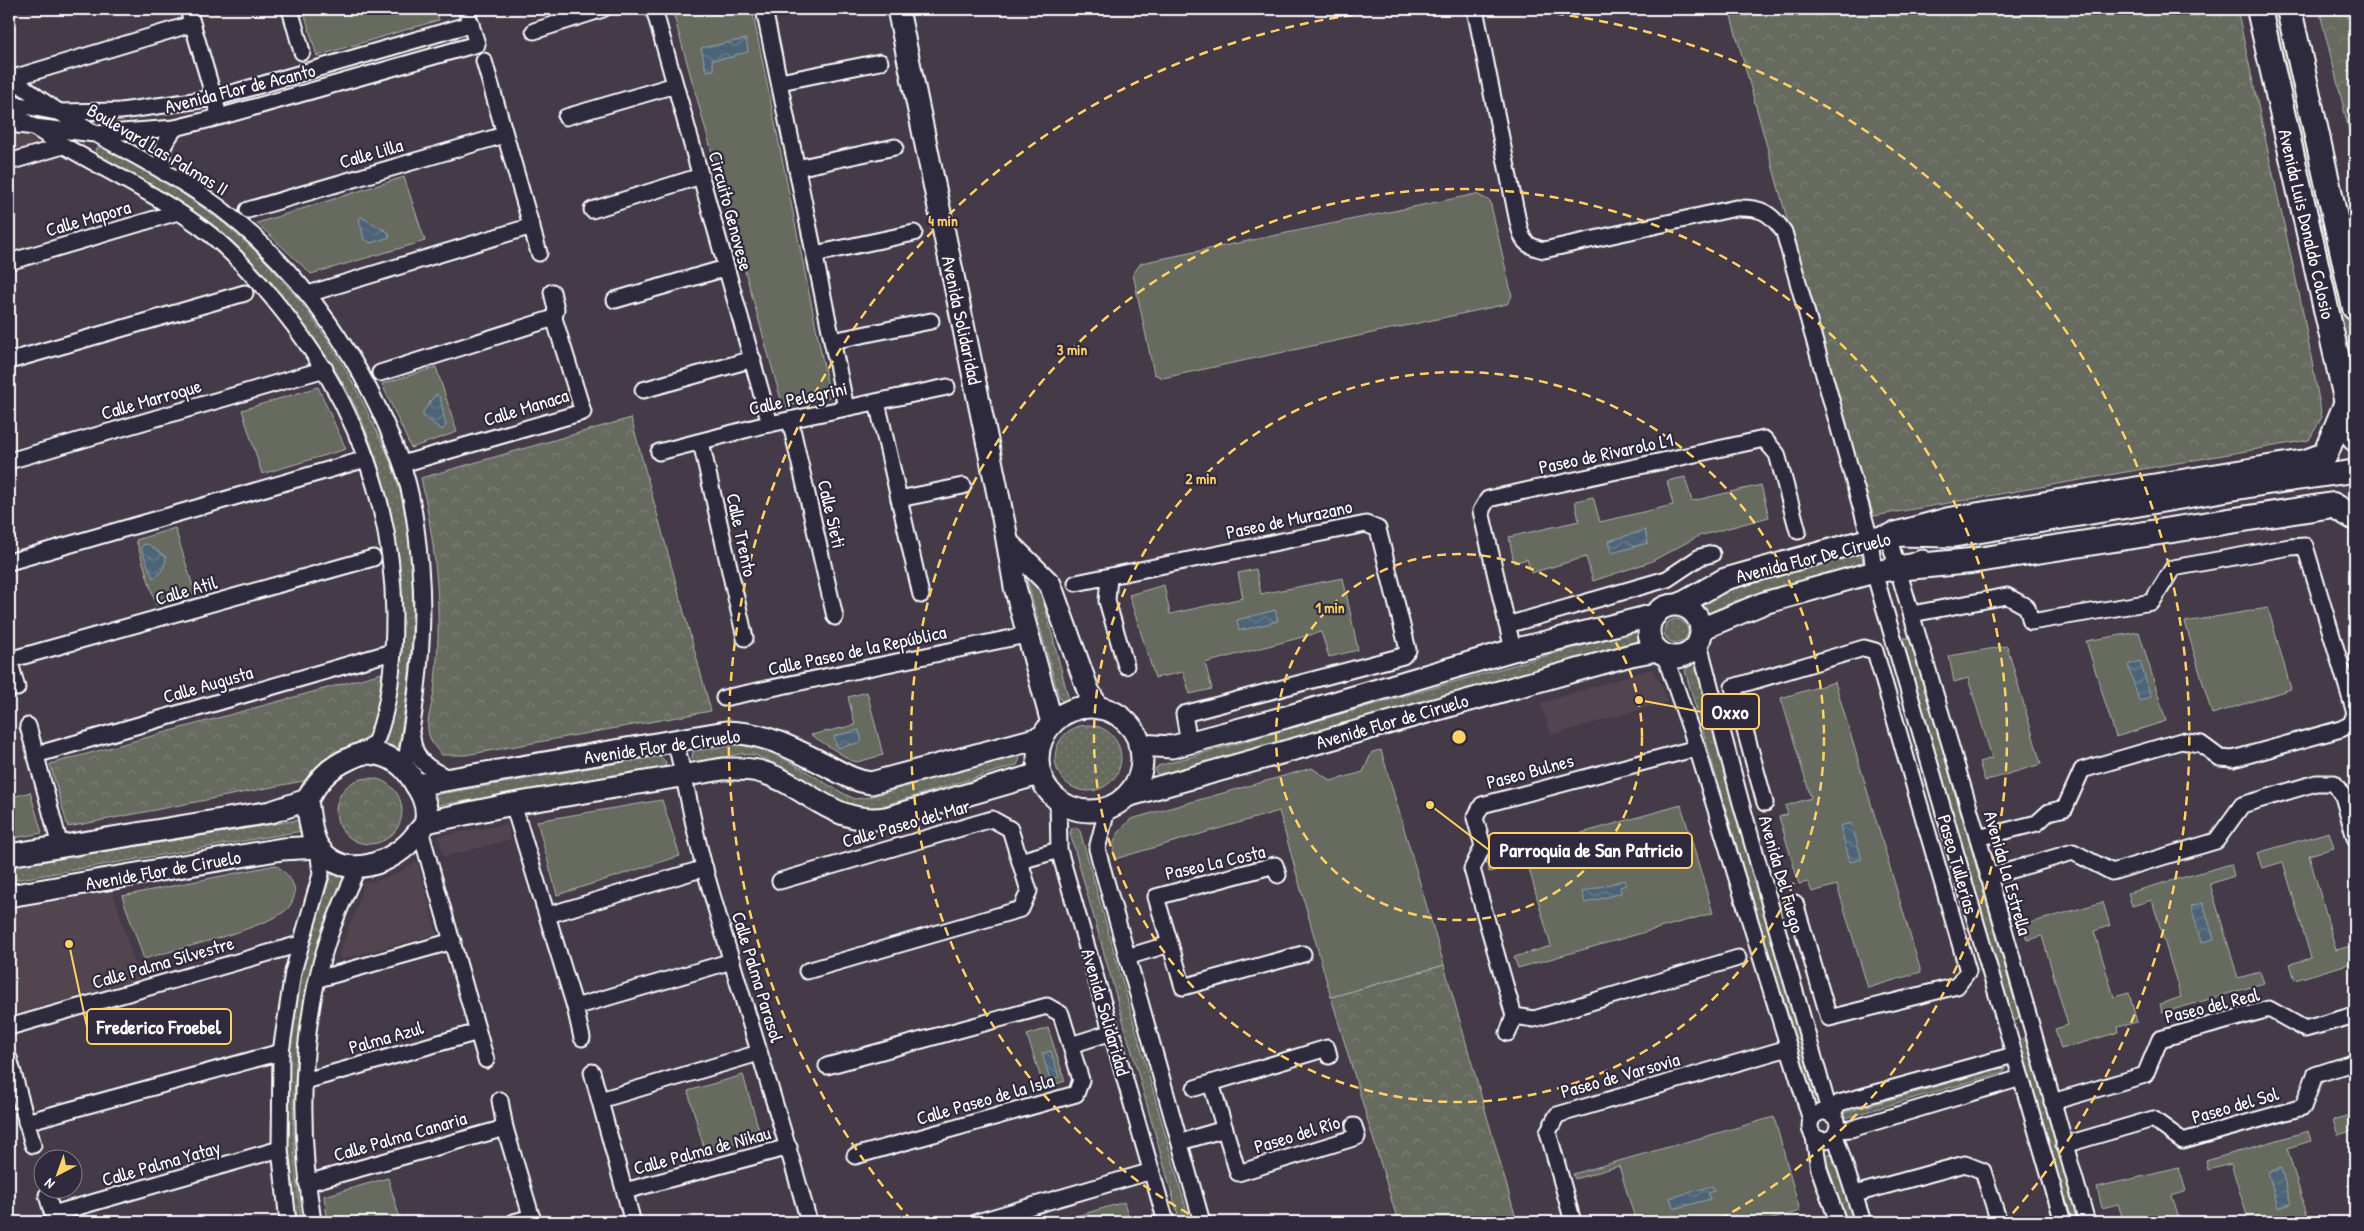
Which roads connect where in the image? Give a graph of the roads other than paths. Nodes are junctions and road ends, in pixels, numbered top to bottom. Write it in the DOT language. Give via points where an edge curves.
graph roads {
  1 [pos="188,9"];
  2 [pos="290,9"];
  3 [pos="466,9"];
  4 [pos="603,9"];
  5 [pos="654,9"];
  6 [pos="764,9"];
  7 [pos="898,9"];
  8 [pos="1475,9"];
  9 [pos="2259,9"];
  10 [pos="2289,9"];
  11 [pos="192,24"];
  12 [pos="471,24"];
  13 [pos="534,31"];
  14 [pos="302,52"];
  15 [pos="484,61"];
  16 [pos="880,62"];
  17 [pos="11,76"];
  18 [pos="780,82"];
  19 [pos="675,85"];
  20 [pos="214,98"];
  21 [pos="9,103"];
  22 [pos="9,110"];
  23 [pos="56,112"];
  24 [pos="219,117"];
  25 [pos="566,117"];
  26 [pos="9,124"];
  27 [pos="31,126"];
  28 [pos="175,128"];
  29 [pos="95,134"];
  30 [pos="504,134"];
  31 [pos="63,146"];
  32 [pos="895,147"];
  33 [pos="9,162"];
  34 [pos="797,168"];
  35 [pos="165,173"];
  36 [pos="701,176"];
  37 [pos="248,210"];
  38 [pos="592,210"];
  39 [pos="178,212"];
  40 [pos="532,226"];
  41 [pos="914,233"];
  42 [pos="539,253"];
  43 [pos="815,254"];
  44 [pos="9,262"];
  45 [pos="726,268"];
  46 [pos="552,292"];
  47 [pos="245,293"];
  48 [pos="308,294"];
  49 [pos="616,300"];
  50 [pos="2355,308"];
  51 [pos="554,318"];
  52 [pos="931,321"];
  53 [pos="832,341"];
  54 [pos="753,359"];
  55 [pos="9,361"];
  56 [pos="325,370"];
  57 [pos="380,373"];
  58 [pos="946,387"];
  59 [pos="643,390"];
  60 [pos="878,402"];
  61 [pos="2347,402"];
  62 [pos="846,408"];
  63 [pos="790,420"];
  64 [pos="770,424"];
  65 [pos="2355,439"];
  66 [pos="702,442"];
  67 [pos="659,452"];
  68 [pos="9,461"];
  69 [pos="359,461"];
  70 [pos="402,464"];
  71 [pos="2355,471"];
  72 [pos="2355,481"];
  73 [pos="963,486"];
  74 [pos="899,499"];
  75 [pos="2355,518"];
  76 [pos="1798,531"];
  77 [pos="1884,537"];
  78 [pos="1955,542"];
  79 [pos="1008,543"];
  80 [pos="1712,554"];
  81 [pos="373,558"];
  82 [pos="9,562"];
  83 [pos="1901,568"];
  84 [pos="1874,572"];
  85 [pos="1109,577"];
  86 [pos="1076,583"];
  87 [pos="921,595"];
  88 [pos="1679,606"];
  89 [pos="1912,614"];
  90 [pos="1655,616"];
  91 [pos="835,617"];
  92 [pos="1026,635"];
  93 [pos="1510,636"];
  94 [pos="1700,636"];
  95 [pos="744,638"];
  96 [pos="392,652"];
  97 [pos="1661,653"];
  98 [pos="9,659"];
  99 [pos="1126,666"];
  100 [pos="17,688"];
  101 [pos="1725,689"];
  102 [pos="724,698"];
  103 [pos="1098,708"];
  104 [pos="28,726"];
  105 [pos="1047,730"];
  106 [pos="411,731"];
  107 [pos="1188,733"];
  108 [pos="675,741"];
  109 [pos="1140,745"];
  110 [pos="1692,749"];
  111 [pos="363,752"];
  112 [pos="35,755"];
  113 [pos="405,766"];
  114 [pos="1039,774"];
  115 [pos="685,777"];
  116 [pos="452,779"];
  117 [pos="416,786"];
  118 [pos="1127,796"];
  119 [pos="307,800"];
  120 [pos="1058,801"];
  121 [pos="1765,803"];
  122 [pos="513,804"];
  123 [pos="1107,810"];
  124 [pos="423,826"];
  125 [pos="1984,837"];
  126 [pos="2355,838"];
  127 [pos="60,846"];
  128 [pos="318,847"];
  129 [pos="1059,850"];
  130 [pos="9,855"];
  131 [pos="1020,861"];
  132 [pos="358,867"];
  133 [pos="705,868"];
  134 [pos="1278,875"];
  135 [pos="1994,875"];
  136 [pos="780,880"];
  137 [pos="9,896"];
  138 [pos="1795,903"];
  139 [pos="548,915"];
  140 [pos="453,941"];
  141 [pos="300,944"];
  142 [pos="1170,944"];
  143 [pos="1303,954"];
  144 [pos="1127,956"];
  145 [pos="1738,958"];
  146 [pos="732,961"];
  147 [pos="807,971"];
  148 [pos="318,979"];
  149 [pos="575,1007"];
  150 [pos="2355,1015"];
  151 [pos="1514,1016"];
  152 [pos="2031,1026"];
  153 [pos="9,1027"];
  154 [pos="2008,1031"];
  155 [pos="478,1032"];
  156 [pos="1112,1032"];
  157 [pos="1508,1033"];
  158 [pos="582,1038"];
  159 [pos="1071,1045"];
  160 [pos="1781,1049"];
  161 [pos="281,1052"];
  162 [pos="759,1053"];
  163 [pos="2014,1055"];
  164 [pos="1329,1056"];
  165 [pos="9,1058"];
  166 [pos="486,1060"];
  167 [pos="2355,1062"];
  168 [pos="827,1066"];
  169 [pos="592,1072"];
  170 [pos="2021,1078"];
  171 [pos="305,1081"];
  172 [pos="1211,1083"];
  173 [pos="1195,1088"];
  174 [pos="500,1100"];
  175 [pos="600,1100"];
  176 [pos="2052,1102"];
  177 [pos="1831,1114"];
  178 [pos="1810,1120"];
  179 [pos="26,1122"];
  180 [pos="1354,1126"];
  181 [pos="505,1128"];
  182 [pos="1225,1129"];
  183 [pos="1836,1133"];
  184 [pos="1814,1137"];
  185 [pos="1180,1142"];
  186 [pos="34,1145"];
  187 [pos="2064,1145"];
  188 [pos="789,1147"];
  189 [pos="280,1149"];
  190 [pos="855,1156"];
  191 [pos="1152,1171"];
  192 [pos="307,1184"];
  193 [pos="625,1191"];
  194 [pos="1861,1192"];
  195 [pos="48,1198"];
  196 [pos="54,1218"];
  197 [pos="632,1219"];
  198 [pos="532,1220"];
  199 [pos="288,1222"];
  200 [pos="313,1222"];
  201 [pos="514,1222"];
  202 [pos="809,1222"];
  203 [pos="978,1222"];
  204 [pos="1166,1222"];
  205 [pos="1202,1222"];
  206 [pos="1573,1222"];
  207 [pos="1838,1222"];
  208 [pos="1863,1222"];
  209 [pos="1999,1222"];
  210 [pos="2063,1222"];
  211 [pos="2087,1222"];
  1 -- 11 [label="street"];
  2 -- 14 [label="street"];
  3 -- 12 [label="street"];
  4 -- 13 [label="street"];
  5 -- 19 [label="street, Circuito Genovese"];
  6 -- 18 [label="street"];
  7 -- 79 [label="main road, Avenida Solidaridad"];
  8 -- 77 [label="street" via="1521,237 1531,247 1544,250 1736,208 1754,207 1773,217 1784,232"];
  9 -- 61 [label="main road, Avenida Luis Donaldo Colosio"];
  10 -- 50 [label="main road, Avenida Luis Donaldo Colosio"];
  11 -- 17 [label="street"];
  11 -- 20 [label="street"];
  12 -- 20 [label="street, Avenida Flor de Acanto"];
  12 -- 24 [label="street, Avenida Flor de Acanto" via="477,44"];
  15 -- 30 [label="street"];
  16 -- 18 [label="street"];
  17 -- 23 [label="street, Boulevard Las Palmas II"];
  18 -- 34 [label="street"];
  19 -- 25 [label="street"];
  19 -- 36 [label="street, Circuito Genovese"];
  20 -- 23 [label="street, Avenida Flor de Acanto" via="121,111"];
  20 -- 24 [label="street"];
  21 -- 23 [label="street, Avenida Flor de Acanto"];
  22 -- 27 [label="street"];
  23 -- 29 [label="street, Boulevard Las Palmas II"];
  24 -- 28 [label="street, Avenida Flor de Acanto"];
  26 -- 27 [label="street, Avenida Flor de Acanto"];
  27 -- 29 [label="street, Avenida Flor de Acanto"];
  27 -- 31 [label="street"];
  28 -- 29 [label="street, Avenida Flor de Acanto"];
  28 -- 35 [label="street" via="163,143 160,154"];
  29 -- 35 [label="street, Boulevard Las Palmas II"];
  30 -- 37 [label="street, Calle Lilla"];
  30 -- 40 [label="street"];
  31 -- 33 [label="street"];
  31 -- 39 [label="street"];
  32 -- 34 [label="street"];
  34 -- 43 [label="street"];
  35 -- 48 [label="street, Boulevard Las Palmas II" via="242,226"];
  36 -- 38 [label="street"];
  36 -- 45 [label="street, Circuito Genovese"];
  39 -- 44 [label="street, Calle Mapora"];
  39 -- 56 [label="street" via="212,236 250,272 294,325"];
  40 -- 42 [label="street"];
  40 -- 48 [label="street"];
  41 -- 43 [label="street"];
  43 -- 53 [label="street"];
  45 -- 49 [label="street"];
  45 -- 54 [label="street, Circuito Genovese"];
  46 -- 51 [label="street, Calle Manaca" via="556,309"];
  47 -- 55 [label="street"];
  48 -- 70 [label="street, Boulevard Las Palmas II" via="366,384"];
  51 -- 57 [label="street"];
  51 -- 70 [label="street, Calle Manaca" via="583,412"];
  52 -- 53 [label="street"];
  53 -- 62 [label="street"];
  54 -- 59 [label="street"];
  54 -- 64 [label="street, Circuito Genovese"];
  56 -- 68 [label="street, Calle Marroque"];
  56 -- 69 [label="street" via="349,414"];
  58 -- 60 [label="street, Calle Pelegrini"];
  60 -- 62 [label="street, Calle Pelegrini"];
  60 -- 74 [label="street"];
  61 -- 65 [label="main road, Avenida Luis Donaldo Colosio"];
  61 -- 77 [label="main road" via="2325,455 2306,462 1949,520"];
  62 -- 63 [label="street, Calle Pelegrini"];
  63 -- 64 [label="street, Calle Pelegrini"];
  63 -- 91 [label="street, Calle Sieti"];
  64 -- 66 [label="street, Calle Pelegrini"];
  66 -- 67 [label="street, Calle Pelegrini"];
  66 -- 95 [label="street, Calle Trento"];
  69 -- 82 [label="street"];
  69 -- 96 [label="street" via="384,524 393,570"];
  70 -- 106 [label="street, Boulevard Las Palmas II" via="413,514 422,600 421,646"];
  71 -- 78 [label="main road" via="2270,483"];
  72 -- 78 [label="main road"];
  73 -- 74 [label="street"];
  74 -- 87 [label="street"];
  75 -- 83 [label="main road" via="2333,505 1971,561"];
  76 -- 93 [label="street, Paseo de Rivarolo L1" via="1777,454 1764,439 1488,499 1481,511"];
  77 -- 78 [label="main road, Avenida Flor De Ciruelo"];
  77 -- 83 [label="street, Avenida La Estrella"];
  77 -- 84 [label="street"];
  77 -- 88 [label="main road, Avenida Flor De Ciruelo" via="1724,579"];
  78 -- 83 [label="main road, Avenida Flor De Ciruelo"];
  79 -- 92 [label="main road, Avenida Solidaridad"];
  79 -- 103 [label="main road" via="1050,584 1088,690"];
  80 -- 93 [label="street" via="1700,557 1667,579"];
  81 -- 98 [label="street, Calle Atil"];
  83 -- 84 [label="main road, Avenida Flor De Ciruelo"];
  83 -- 89 [label="street, Avenida La Estrella"];
  84 -- 94 [label="main road, Avenida Flor De Ciruelo" via="1764,603"];
  84 -- 154 [label="street"];
  85 -- 86 [label="street, Paseo de Murazano"];
  85 -- 99 [label="street" via="1107,601"];
  85 -- 107 [label="street, Paseo de Murazano" via="1366,524 1378,529 1408,650 1402,656 1184,714"];
  88 -- 90 [label="main road" via="1667,607"];
  88 -- 94 [label="main road" via="1695,615"];
  89 -- 125 [label="street, Avenida La Estrella"];
  89 -- 125 [label="street" via="2007,596 2027,607 2032,622 2152,602 2173,568 2305,546 2355,713 2351,724 2233,759 2220,758 2201,744 2181,741 2082,770 2065,808 2049,812 2037,823"];
  90 -- 93 [label="main road, Avenide Flor de Ciruelo"];
  90 -- 97 [label="main road" via="1650,637"];
  92 -- 102 [label="street, Calle Paseo de la República"];
  92 -- 105 [label="main road, Avenida Solidaridad"];
  93 -- 107 [label="main road, Avenide Flor de Ciruelo" via="1286,718"];
  94 -- 97 [label="main road" via="1682,656"];
  94 -- 101 [label="street, Avenida Del Fuego"];
  96 -- 111 [label="street" via="388,692 377,740"];
  96 -- 112 [label="street, Calle Augusta"];
  97 -- 110 [label="street"];
  97 -- 118 [label="main road, Avenide Flor de Ciruelo" via="1474,698"];
  98 -- 100 [label="street, Calle Atil"];
  101 -- 121 [label="street"];
  101 -- 138 [label="street, Paseo Tullerías" via="1864,648 1875,651 1968,971 1957,986 1829,1018"];
  101 -- 177 [label="street, Avenida Del Fuego" via="1741,803"];
  103 -- 105 [label="main road" via="1074,710"];
  103 -- 109 [label="main road" via="1125,722"];
  104 -- 112 [label="street"];
  105 -- 108 [label="main road, Avenide Flor de Ciruelo" via="870,783 857,781 785,744 750,733 726,732"];
  105 -- 114 [label="main road" via="1038,749"];
  106 -- 113 [label="street, Boulevard Las Palmas II"];
  106 -- 116 [label="street" via="413,750 430,770"];
  107 -- 109 [label="main road, Avenide Flor de Ciruelo" via="1172,747"];
  108 -- 115 [label="street, Calle Palma Parasol"];
  108 -- 116 [label="main road, Avenide Flor de Ciruelo"];
  109 -- 118 [label="main road" via="1140,772"];
  110 -- 151 [label="street, Paseo Bulnes" via="1482,805 1475,818 1483,846 1472,869"];
  110 -- 160 [label="street"];
  111 -- 113 [label="main road" via="377,753"];
  111 -- 119 [label="main road" via="330,769 318,780"];
  112 -- 127 [label="street"];
  113 -- 117 [label="main road"];
  114 -- 115 [label="main road, Avenide Flor de Ciruelo" via="870,820 835,812 758,771 723,770"];
  114 -- 120 [label="main road" via="1047,790"];
  115 -- 122 [label="main road, Avenide Flor de Ciruelo"];
  115 -- 133 [label="street, Calle Palma Parasol"];
  116 -- 117 [label="main road, Avenide Flor de Ciruelo"];
  117 -- 124 [label="main road" via="427,809"];
  118 -- 123 [label="main road"];
  119 -- 127 [label="main road, Avenide Flor de Ciruelo" via="271,812"];
  119 -- 128 [label="main road"];
  120 -- 123 [label="main road" via="1090,812"];
  120 -- 129 [label="street, Avenida Solidaridad"];
  122 -- 124 [label="main road, Avenide Flor de Ciruelo"];
  122 -- 139 [label="street"];
  123 -- 144 [label="street, Avenida Solidaridad" via="1097,849"];
  124 -- 132 [label="main road" via="403,850 387,859"];
  124 -- 140 [label="street"];
  125 -- 135 [label="street, Avenida La Estrella"];
  126 -- 135 [label="street" via="2344,796 2334,783 2316,783 2242,805 2216,841 2112,872 2073,852"];
  127 -- 130 [label="main road, Avenide Flor de Ciruelo"];
  128 -- 132 [label="main road" via="336,863"];
  128 -- 137 [label="main road, Avenide Flor de Ciruelo" via="282,849"];
  128 -- 141 [label="street" via="321,874"];
  129 -- 131 [label="street"];
  129 -- 156 [label="street, Avenida Solidaridad"];
  131 -- 136 [label="street, Calle Paseo del Mar" via="1010,829 992,819"];
  131 -- 147 [label="street, Calle Paseo del Mar" via="1029,891 1021,909"];
  132 -- 148 [label="street" via="327,941"];
  133 -- 139 [label="street"];
  133 -- 146 [label="street, Calle Palma Parasol"];
  134 -- 142 [label="street, Paseo La Costa" via="1275,865 1150,899"];
  135 -- 152 [label="street, Avenida La Estrella"];
  139 -- 149 [label="street"];
  140 -- 148 [label="street"];
  140 -- 155 [label="street"];
  141 -- 153 [label="street, Calle Palma Silvestre"];
  141 -- 161 [label="street"];
  142 -- 143 [label="street, Paseo La Costa" via="1178,989"];
  142 -- 144 [label="street"];
  144 -- 185 [label="street, Avenida Solidaridad"];
  145 -- 151 [label="street" via="1534,1019"];
  146 -- 149 [label="street"];
  146 -- 162 [label="street, Calle Palma Parasol"];
  148 -- 171 [label="street"];
  149 -- 158 [label="street"];
  150 -- 176 [label="street, Paseo del Real" via="2305,1029 2269,1009 2160,1039 2145,1075"];
  151 -- 157 [label="street"];
  152 -- 154 [label="street"];
  152 -- 176 [label="street, Avenida La Estrella"];
  154 -- 163 [label="street"];
  155 -- 166 [label="street"];
  155 -- 171 [label="street, Palma Azul"];
  156 -- 159 [label="street"];
  156 -- 191 [label="street, Avenida Solidaridad"];
  159 -- 168 [label="street, Calle Paseo de la Isla" via="1061,1014 1046,1006"];
  159 -- 190 [label="street, Calle Paseo de la Isla" via="1081,1080 1076,1094"];
  160 -- 178 [label="street"];
  160 -- 206 [label="street, Paseo de Varsovia" via="1557,1115 1548,1132"];
  161 -- 179 [label="street"];
  161 -- 189 [label="street"];
  162 -- 175 [label="street"];
  162 -- 188 [label="street, Calle Palma Parasol"];
  163 -- 170 [label="street"];
  163 -- 177 [label="street" via="1839,1103"];
  164 -- 172 [label="street" via="1327,1048"];
  165 -- 179 [label="street"];
  167 -- 187 [label="street, Paseo del Sol" via="2315,1076 2303,1107 2184,1140 2153,1119"];
  169 -- 175 [label="street, Calle Palma de Nikau"];
  170 -- 183 [label="street"];
  170 -- 210 [label="street"];
  171 -- 192 [label="street"];
  172 -- 173 [label="street"];
  172 -- 182 [label="street, Paseo del Río"];
  174 -- 181 [label="street"];
  175 -- 193 [label="street, Calle Palma de Nikau"];
  176 -- 187 [label="street, Avenida La Estrella"];
  177 -- 178 [label="street" via="1821,1112"];
  177 -- 183 [label="street" via="1837,1121"];
  178 -- 184 [label="street"];
  179 -- 186 [label="street"];
  180 -- 182 [label="street, Paseo del Río" via="1357,1136 1233,1175"];
  181 -- 192 [label="street, Calle Palma Canaria"];
  181 -- 198 [label="street"];
  182 -- 185 [label="street, Paseo del Río"];
  183 -- 184 [label="street" via="1822,1141"];
  183 -- 194 [label="street"];
  184 -- 207 [label="street" via="1819,1169"];
  185 -- 205 [label="street, Avenida Solidaridad"];
  187 -- 211 [label="street, Avenida La Estrella"];
  188 -- 193 [label="street, Calle Palma de Nikau"];
  188 -- 202 [label="street, Calle Palma Parasol"];
  189 -- 196 [label="street, Calle Palma Yatay"];
  189 -- 199 [label="street"];
  191 -- 203 [label="street"];
  191 -- 204 [label="street, Avenida Solidaridad"];
  192 -- 200 [label="street"];
  193 -- 197 [label="street, Calle Palma de Nikau"];
  194 -- 208 [label="street"];
  194 -- 209 [label="street" via="1965,1164 1983,1171"];
  195 -- 196 [label="street, Calle Palma Yatay"];
  198 -- 201 [label="street"];
}
